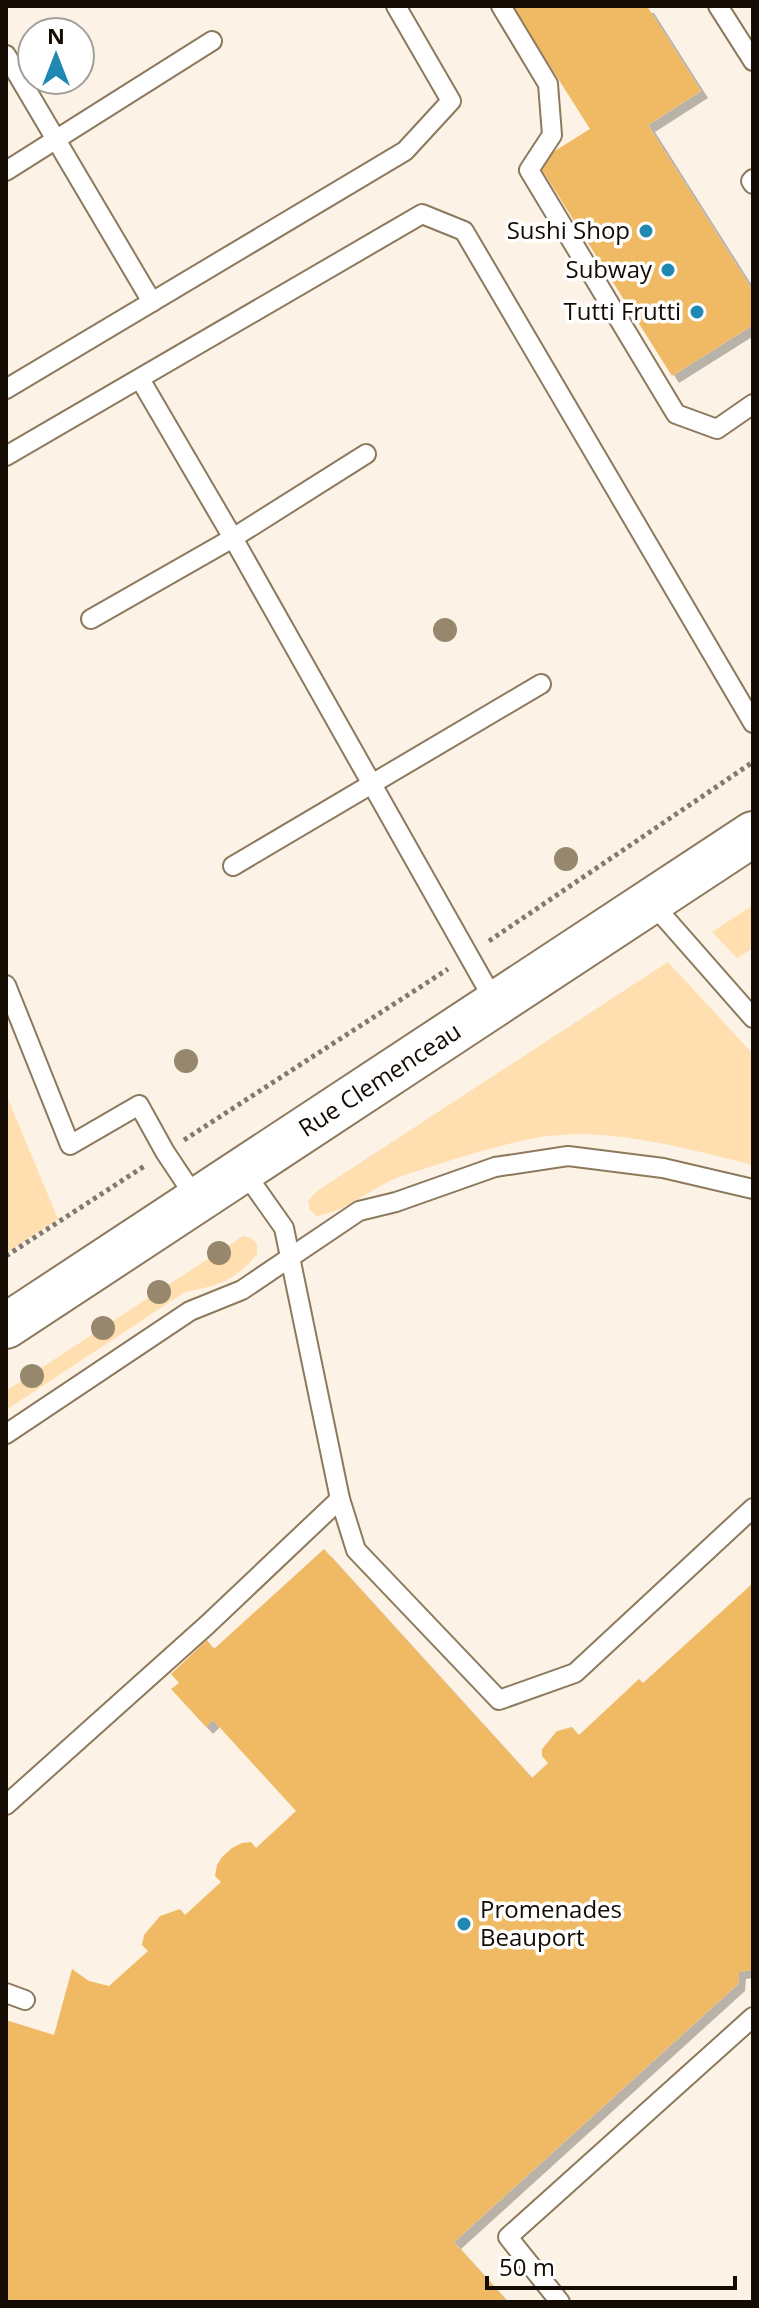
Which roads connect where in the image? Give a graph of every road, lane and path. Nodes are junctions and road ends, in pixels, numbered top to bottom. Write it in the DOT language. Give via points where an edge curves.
graph roads {
  1 [pos="396,6"];
  2 [pos="501,6"];
  3 [pos="718,6"];
  4 [pos="212,41"];
  5 [pos="6,55"];
  6 [pos="753,61"];
  7 [pos="56,140"];
  8 [pos="6,171"];
  9 [pos="152,302"];
  10 [pos="140,379"];
  11 [pos="6,389"];
  12 [pos="753,404"];
  13 [pos="366,454"];
  14 [pos="6,456"];
  15 [pos="233,538"];
  16 [pos="91,619"];
  17 [pos="541,684"];
  18 [pos="753,723"];
  19 [pos="753,762"];
  20 [pos="372,784"];
  21 [pos="753,834"];
  22 [pos="233,866"];
  23 [pos="651,902"];
  24 [pos="468,956"];
  25 [pos="6,985"];
  26 [pos="496,1004"];
  27 [pos="753,1018"];
  28 [pos="165,1152"];
  29 [pos="243,1170"];
  30 [pos="753,1189"];
  31 [pos="197,1200"];
  32 [pos="6,1256"];
  33 [pos="291,1256"];
  34 [pos="6,1326"];
  35 [pos="6,1434"];
  36 [pos="340,1499"];
  37 [pos="753,1508"];
  38 [pos="6,1805"];
  39 [pos="6,1993"];
  40 [pos="25,2000"];
  41 [pos="753,2017"];
  42 [pos="560,2302"];
  1 -- 9 [label="lane" via="451,101 405,151"];
  2 -- 12 [label="lane" via="548,84 552,135 529,170 676,414 717,429"];
  3 -- 6 [label="lane"];
  4 -- 7 [label="lane"];
  5 -- 7 [label="lane"];
  7 -- 8 [label="lane"];
  7 -- 9 [label="lane"];
  9 -- 11 [label="lane"];
  10 -- 14 [label="lane"];
  10 -- 15 [label="lane"];
  10 -- 18 [label="lane" via="422,214 464,231"];
  13 -- 15 [label="lane"];
  15 -- 16 [label="lane"];
  15 -- 20 [label="lane"];
  17 -- 20 [label="lane"];
  19 -- 24 [label="path"];
  20 -- 22 [label="lane"];
  20 -- 24 [label="lane"];
  21 -- 23 [label="street, Rue Clemenceau"];
  23 -- 26 [label="street, Rue Clemenceau"];
  23 -- 27 [label="lane"];
  24 -- 26 [label="lane"];
  24 -- 28 [label="path"];
  25 -- 28 [label="lane" via="70,1145 139,1105"];
  26 -- 29 [label="street, Rue Clemenceau"];
  28 -- 31 [label="lane"];
  28 -- 32 [label="path"];
  29 -- 31 [label="street, Rue Clemenceau"];
  29 -- 33 [label="lane" via="284,1228"];
  30 -- 33 [label="lane" via="663,1168 568,1156 495,1167 359,1211"];
  31 -- 34 [label="street, Rue Clemenceau"];
  33 -- 35 [label="lane" via="242,1290 190,1311"];
  33 -- 36 [label="lane"];
  36 -- 37 [label="lane" via="356,1550 499,1700 575,1673"];
  36 -- 38 [label="lane"];
  39 -- 40 [label="lane"];
  41 -- 42 [label="lane" via="508,2237"];
}
